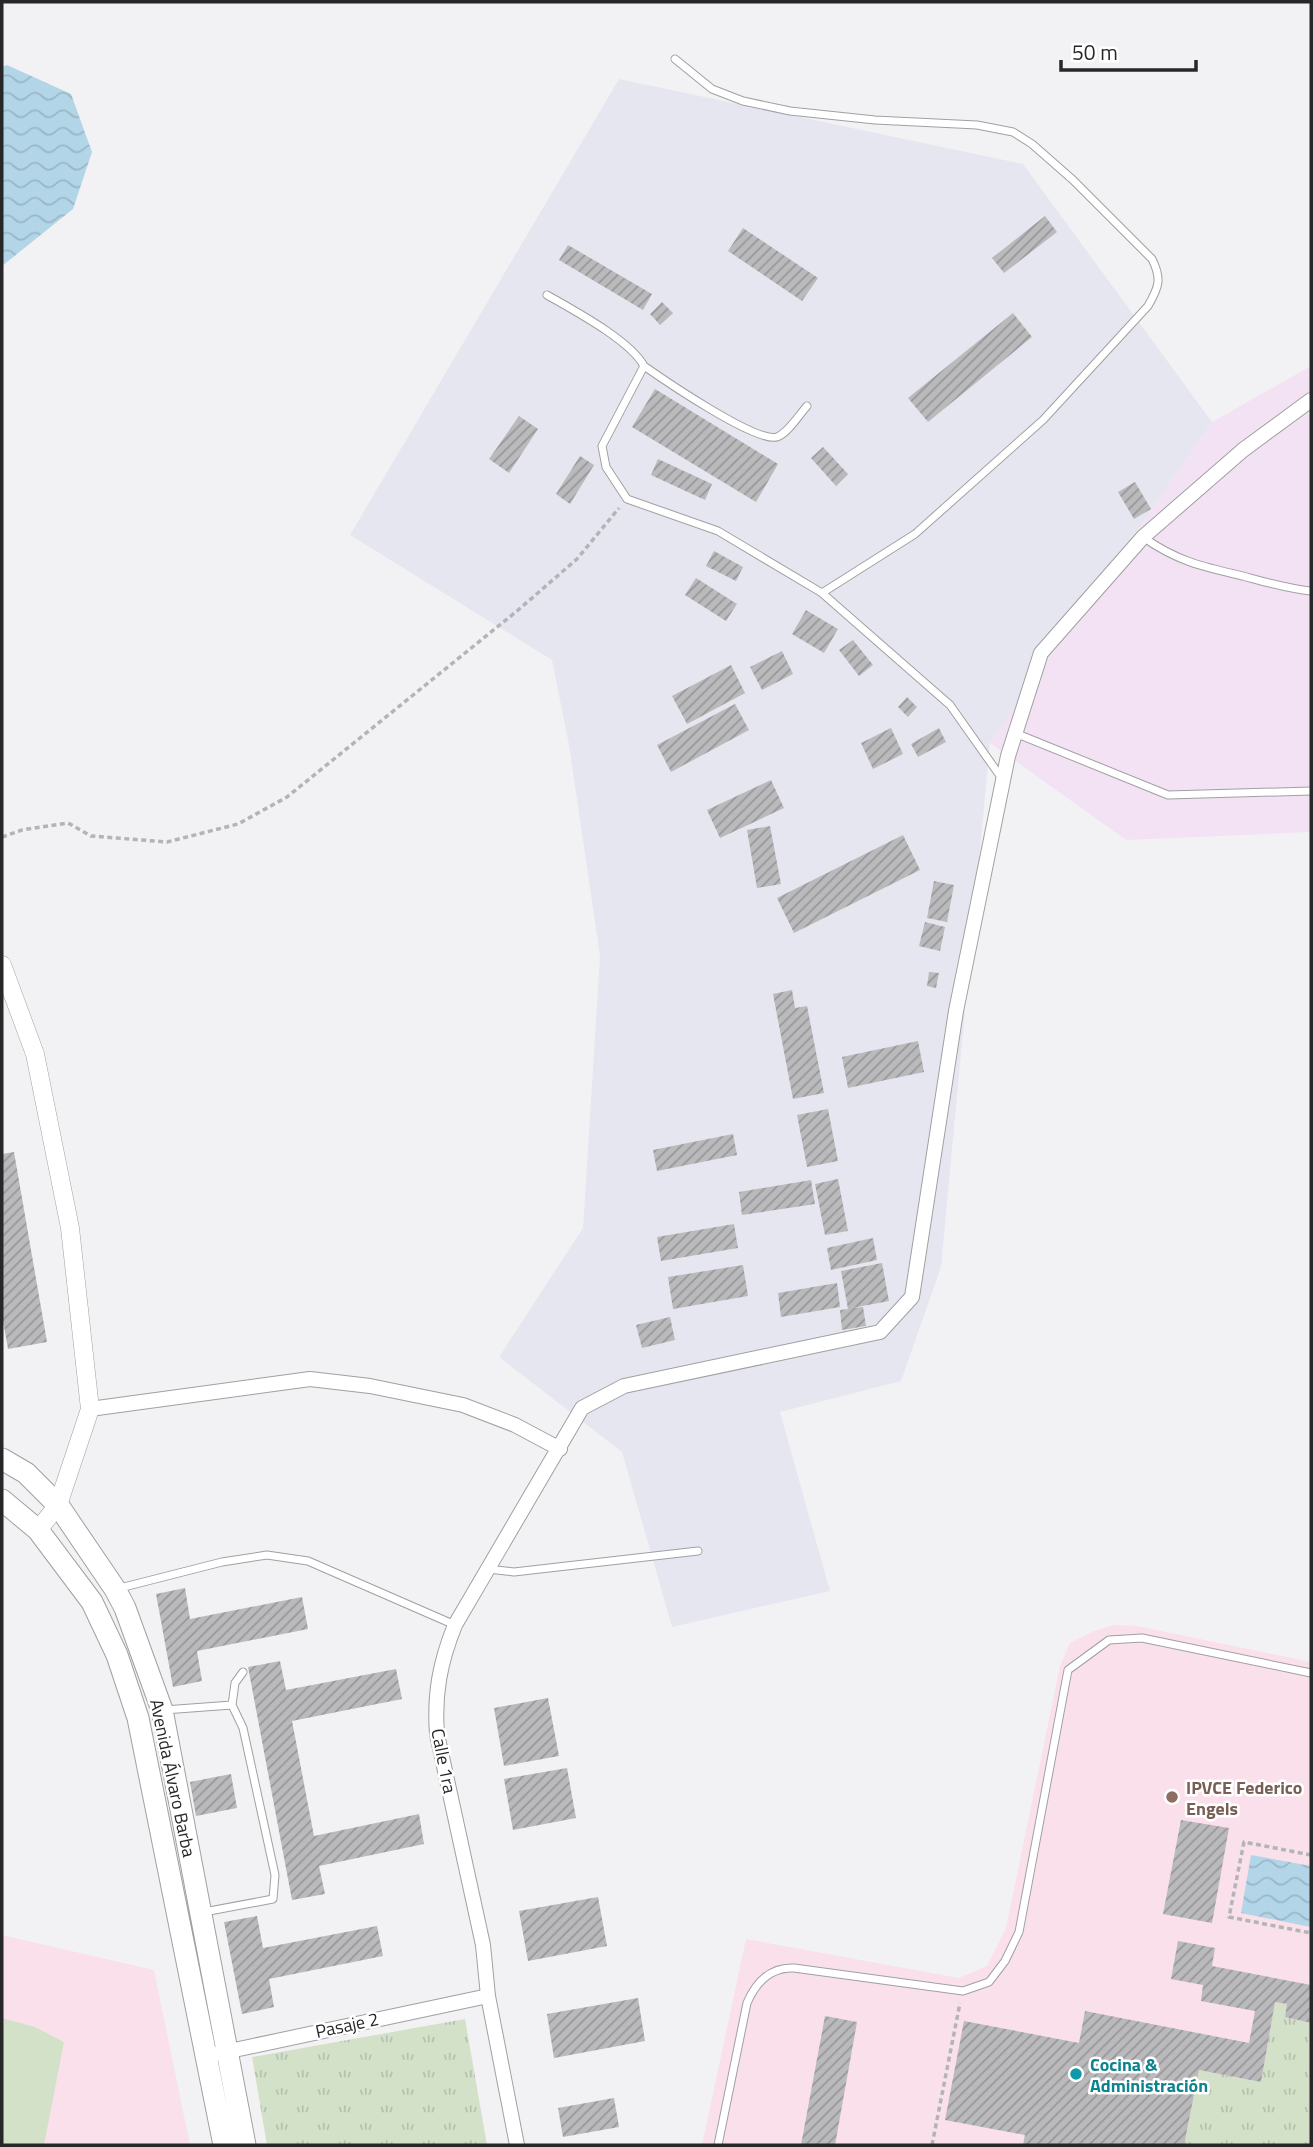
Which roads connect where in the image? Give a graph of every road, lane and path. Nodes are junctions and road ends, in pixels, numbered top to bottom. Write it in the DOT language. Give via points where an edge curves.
graph roads {
  1 [pos="675,59"];
  2 [pos="547,295"];
  3 [pos="644,366"];
  4 [pos="1311,400"];
  5 [pos="807,406"];
  6 [pos="627,499"];
  7 [pos="1143,537"];
  8 [pos="1311,591"];
  9 [pos="822,593"];
  10 [pos="1015,733"];
  11 [pos="1003,781"];
  12 [pos="1311,791"];
  13 [pos="2,837"];
  14 [pos="2,965"];
  15 [pos="90,1409"];
  16 [pos="560,1449"];
  17 [pos="2,1459"];
  18 [pos="2,1500"];
  19 [pos="58,1505"];
  20 [pos="38,1530"];
  21 [pos="698,1551"];
  22 [pos="488,1569"];
  23 [pos="115,1589"];
  24 [pos="455,1625"];
  25 [pos="243,1672"];
  26 [pos="1311,1673"];
  27 [pos="232,1705"];
  28 [pos="162,1710"];
  29 [pos="1311,1855"];
  30 [pos="200,1913"];
  31 [pos="1311,1933"];
  32 [pos="963,1991"];
  33 [pos="488,1996"];
  34 [pos="217,2053"];
  35 [pos="224,2145"];
  36 [pos="245,2145"];
  37 [pos="517,2145"];
  38 [pos="718,2145"];
  39 [pos="932,2145"];
  1 -- 9 [label="lane" via="712,89 743,101 790,111 977,125 1013,132 1073,180 1152,259 1159,274 1159,287 1148,306 1043,420 915,534"];
  2 -- 3 [label="lane" via="628,346"];
  3 -- 5 [label="lane" via="713,410 769,438 781,436"];
  3 -- 6 [label="lane" via="602,446 606,467"];
  4 -- 7 [label="street" via="1242,450"];
  6 -- 9 [label="lane" via="718,531"];
  6 -- 13 [label="path" via="577,559 288,797 237,824 167,842 91,836 68,823"];
  7 -- 8 [label="lane" via="1197,566"];
  7 -- 10 [label="street" via="1041,653"];
  9 -- 11 [label="lane" via="950,705"];
  10 -- 11 [label="street"];
  10 -- 12 [label="lane" via="1168,795"];
  11 -- 16 [label="street, Calle 1ra" via="956,1011 912,1297 880,1332 624,1386 582,1408"];
  14 -- 15 [label="street" via="35,1054 70,1227"];
  15 -- 16 [label="street" via="310,1379 463,1405"];
  15 -- 19 [label="street"];
  16 -- 22 [label="street, Calle 1ra"];
  17 -- 19 [label="main road, Avenida Álvaro Barba" via="26,1473"];
  18 -- 20 [label="main road, Avenida Álvaro Barba"];
  19 -- 20 [label="street"];
  19 -- 23 [label="main road, Avenida Álvaro Barba"];
  20 -- 34 [label="main road, Avenida Álvaro Barba" via="92,1602 117,1654 134,1705"];
  21 -- 22 [label="lane" via="514,1572"];
  22 -- 24 [label="street, Calle 1ra"];
  23 -- 24 [label="lane" via="267,1555 307,1561"];
  23 -- 28 [label="main road, Avenida Álvaro Barba"];
  24 -- 33 [label="street, Calle 1ra" via="438,1675 437,1734 483,1945"];
  25 -- 27 [label="lane" via="234,1683"];
  26 -- 32 [label="lane" via="1142,1638 1109,1640 1068,1670 1018,1932 989,1982"];
  27 -- 28 [label="lane"];
  27 -- 30 [label="lane" via="243,1728 275,1875 273,1899"];
  28 -- 30 [label="main road, Avenida Álvaro Barba"];
  29 -- 31 [label="path" via="1244,1842 1229,1917"];
  30 -- 34 [label="main road, Avenida Álvaro Barba"];
  32 -- 38 [label="lane" via="793,1968 771,1972 747,2003"];
  32 -- 39 [label="path"];
  33 -- 34 [label="street, Pasaje 2"];
  33 -- 37 [label="street, Calle 1ra"];
  34 -- 35 [label="main road, Avenida Álvaro Barba"];
  34 -- 36 [label="main road, Avenida Álvaro Barba"];
}
